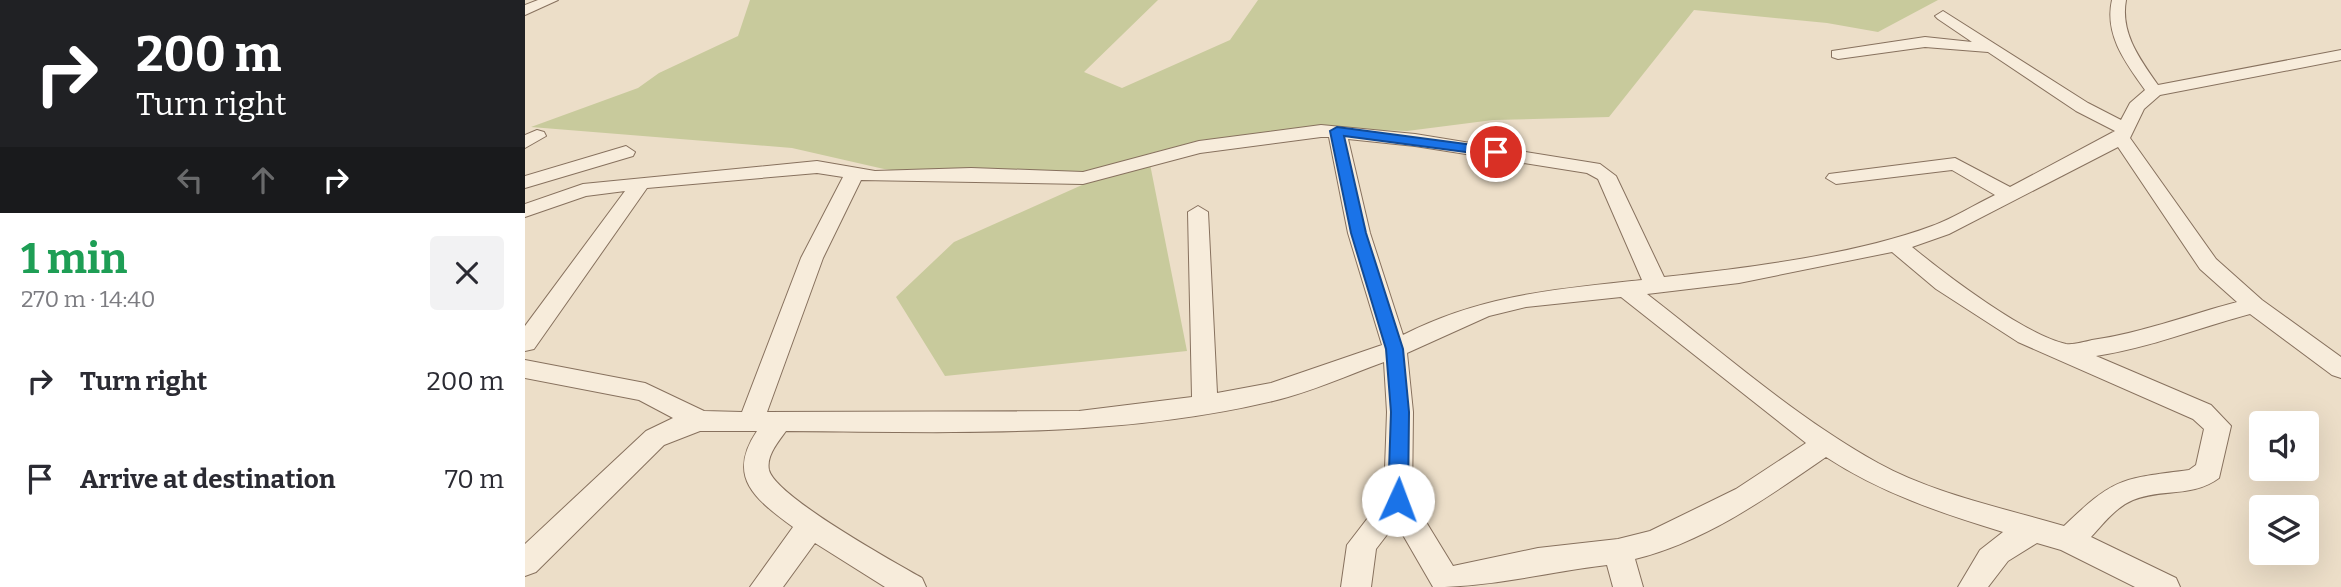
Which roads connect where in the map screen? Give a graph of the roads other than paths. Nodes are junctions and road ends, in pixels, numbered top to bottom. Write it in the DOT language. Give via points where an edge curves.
graph roads {
  1 [pos="551,0"];
  2 [pos="2119,0"];
  3 [pos="525,10"];
  4 [pos="1943,16"];
  5 [pos="1993,48"];
  6 [pos="1838,54"];
  7 [pos="2341,55"];
  8 [pos="2154,91"];
  9 [pos="1337,131"];
  10 [pos="2123,133"];
  11 [pos="626,152"];
  12 [pos="855,174"];
  13 [pos="1836,178"];
  14 [pos="525,182"];
  15 [pos="641,183"];
  16 [pos="2011,197"];
  17 [pos="525,211"];
  18 [pos="1198,212"];
  19 [pos="1896,245"];
  20 [pos="1656,285"];
  21 [pos="1625,288"];
  22 [pos="2254,305"];
  23 [pos="525,343"];
  24 [pos="1395,349"];
  25 [pos="2067,353"];
  26 [pos="525,369"];
  27 [pos="2341,369"];
  28 [pos="1205,405"];
  29 [pos="700,421"];
  30 [pos="765,421"];
  31 [pos="1826,444"];
  32 [pos="1398,500"];
  33 [pos="811,525"];
  34 [pos="2034,531"];
  35 [pos="2069,540"];
  36 [pos="1618,551"];
  37 [pos="525,563"];
  38 [pos="1448,584"];
  39 [pos="765,587"];
  40 [pos="911,587"];
  41 [pos="1356,587"];
  42 [pos="1628,587"];
  43 [pos="1973,587"];
  44 [pos="2165,587"];
  1 -- 3 [label="street"];
  2 -- 8 [label="street" via="2117,24 2131,57"];
  4 -- 5 [label="street"];
  5 -- 6 [label="street" via="1925,42"];
  5 -- 10 [label="street"];
  7 -- 8 [label="street"];
  8 -- 10 [label="street" via="2136,107"];
  9 -- 12 [label="street" via="1199,147 1083,178"];
  9 -- 20 [label="street" via="1593,168 1607,176"];
  9 -- 24 [label="street" via="1359,233"];
  10 -- 16 [label="street"];
  10 -- 22 [label="street" via="2208,264"];
  11 -- 14 [label="street"];
  12 -- 15 [label="street" via="817,167"];
  12 -- 30 [label="street" via="812,258"];
  13 -- 16 [label="street" via="1955,164"];
  15 -- 17 [label="street" via="583,190"];
  15 -- 23 [label="street"];
  16 -- 19 [label="street" via="1942,230"];
  18 -- 28 [label="street"];
  19 -- 20 [label="street" via="1739,276"];
  19 -- 25 [label="street" via="1967,300"];
  20 -- 21 [label="street"];
  21 -- 24 [label="street" via="1566,293 1483,310"];
  21 -- 31 [label="street"];
  22 -- 25 [label="street" via="2186,323 2138,342"];
  22 -- 27 [label="street"];
  24 -- 28 [label="street" via="1274,392"];
  24 -- 32 [label="street" via="1400,412"];
  25 -- 35 [label="street" via="2202,412 2218,426 2219,433 2209,470 2196,480 2128,489 2108,501"];
  26 -- 29 [label="street" via="645,392"];
  28 -- 30 [label="street" via="1065,421"];
  29 -- 30 [label="street"];
  29 -- 37 [label="street" via="655,438"];
  30 -- 33 [label="street" via="754,469 758,482"];
  31 -- 34 [label="street" via="1910,490"];
  31 -- 36 [label="street" via="1746,497 1694,524 1656,542"];
  32 -- 38 [label="street"];
  32 -- 41 [label="street" via="1362,545"];
  33 -- 39 [label="street"];
  33 -- 40 [label="street"];
  34 -- 35 [label="street"];
  34 -- 43 [label="street" via="2008,541 1986,560"];
  35 -- 44 [label="street"];
  36 -- 38 [label="street" via="1538,561"];
  36 -- 42 [label="street"];
}
